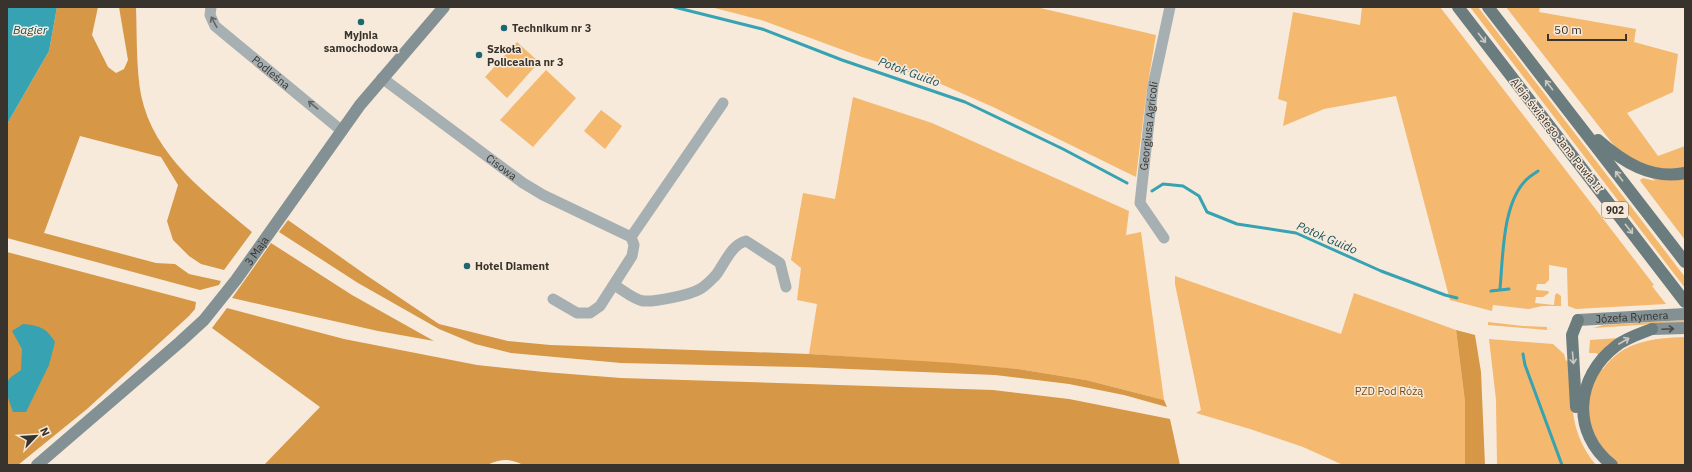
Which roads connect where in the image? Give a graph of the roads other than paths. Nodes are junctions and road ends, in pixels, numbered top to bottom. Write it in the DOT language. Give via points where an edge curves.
graph roads {
  1 [pos="211,7"];
  2 [pos="1170,7"];
  3 [pos="1458,7"];
  4 [pos="1488,7"];
  5 [pos="440,9"];
  6 [pos="382,78"];
  7 [pos="723,104"];
  8 [pos="1573,116"];
  9 [pos="342,131"];
  10 [pos="1685,173"];
  11 [pos="631,237"];
  12 [pos="1164,238"];
  13 [pos="1685,262"];
  14 [pos="614,285"];
  15 [pos="786,287"];
  16 [pos="553,298"];
  17 [pos="1684,301"];
  18 [pos="1685,314"];
  19 [pos="1685,328"];
  20 [pos="37,465"];
  21 [pos="1601,465"];
  22 [pos="1612,465"];
  9 -- 1 [label="street, Podleśna, one-way" via="215,26 210,15"];
  2 -- 12 [label="street, Georgiusa Agricoli" via="1153,86 1140,203"];
  3 -- 17 [label="main road, Aleja świętego Jana Pawła II / 902, one-way"];
  8 -- 4 [label="main road, 902, one-way"];
  5 -- 6 [label="main road, 3 Maja"];
  6 -- 9 [label="main road, 3 Maja"];
  6 -- 11 [label="street, Cisowa" via="543,195"];
  7 -- 11 [label="street"];
  8 -- 10 [label="main road" via="1612,152 1635,166 1660,174"];
  13 -- 8 [label="main road, 902, one-way"];
  9 -- 20 [label="main road, 3 Maja" via="236,280 204,320"];
  11 -- 14 [label="street" via="634,246 632,256"];
  14 -- 15 [label="street" via="643,301 663,300 699,290 713,278 738,243 746,241 780,263"];
  14 -- 16 [label="street" via="600,306 590,313 577,313"];
  18 -- 21 [label="main road, Józefa Rymera, one-way" via="1578,320 1572,335 1576,412 1583,440"];
  22 -- 19 [label="main road, Józefa Rymera, one-way" via="1596,448 1585,424 1583,398 1588,381 1604,356 1632,336 1652,329"];
}
